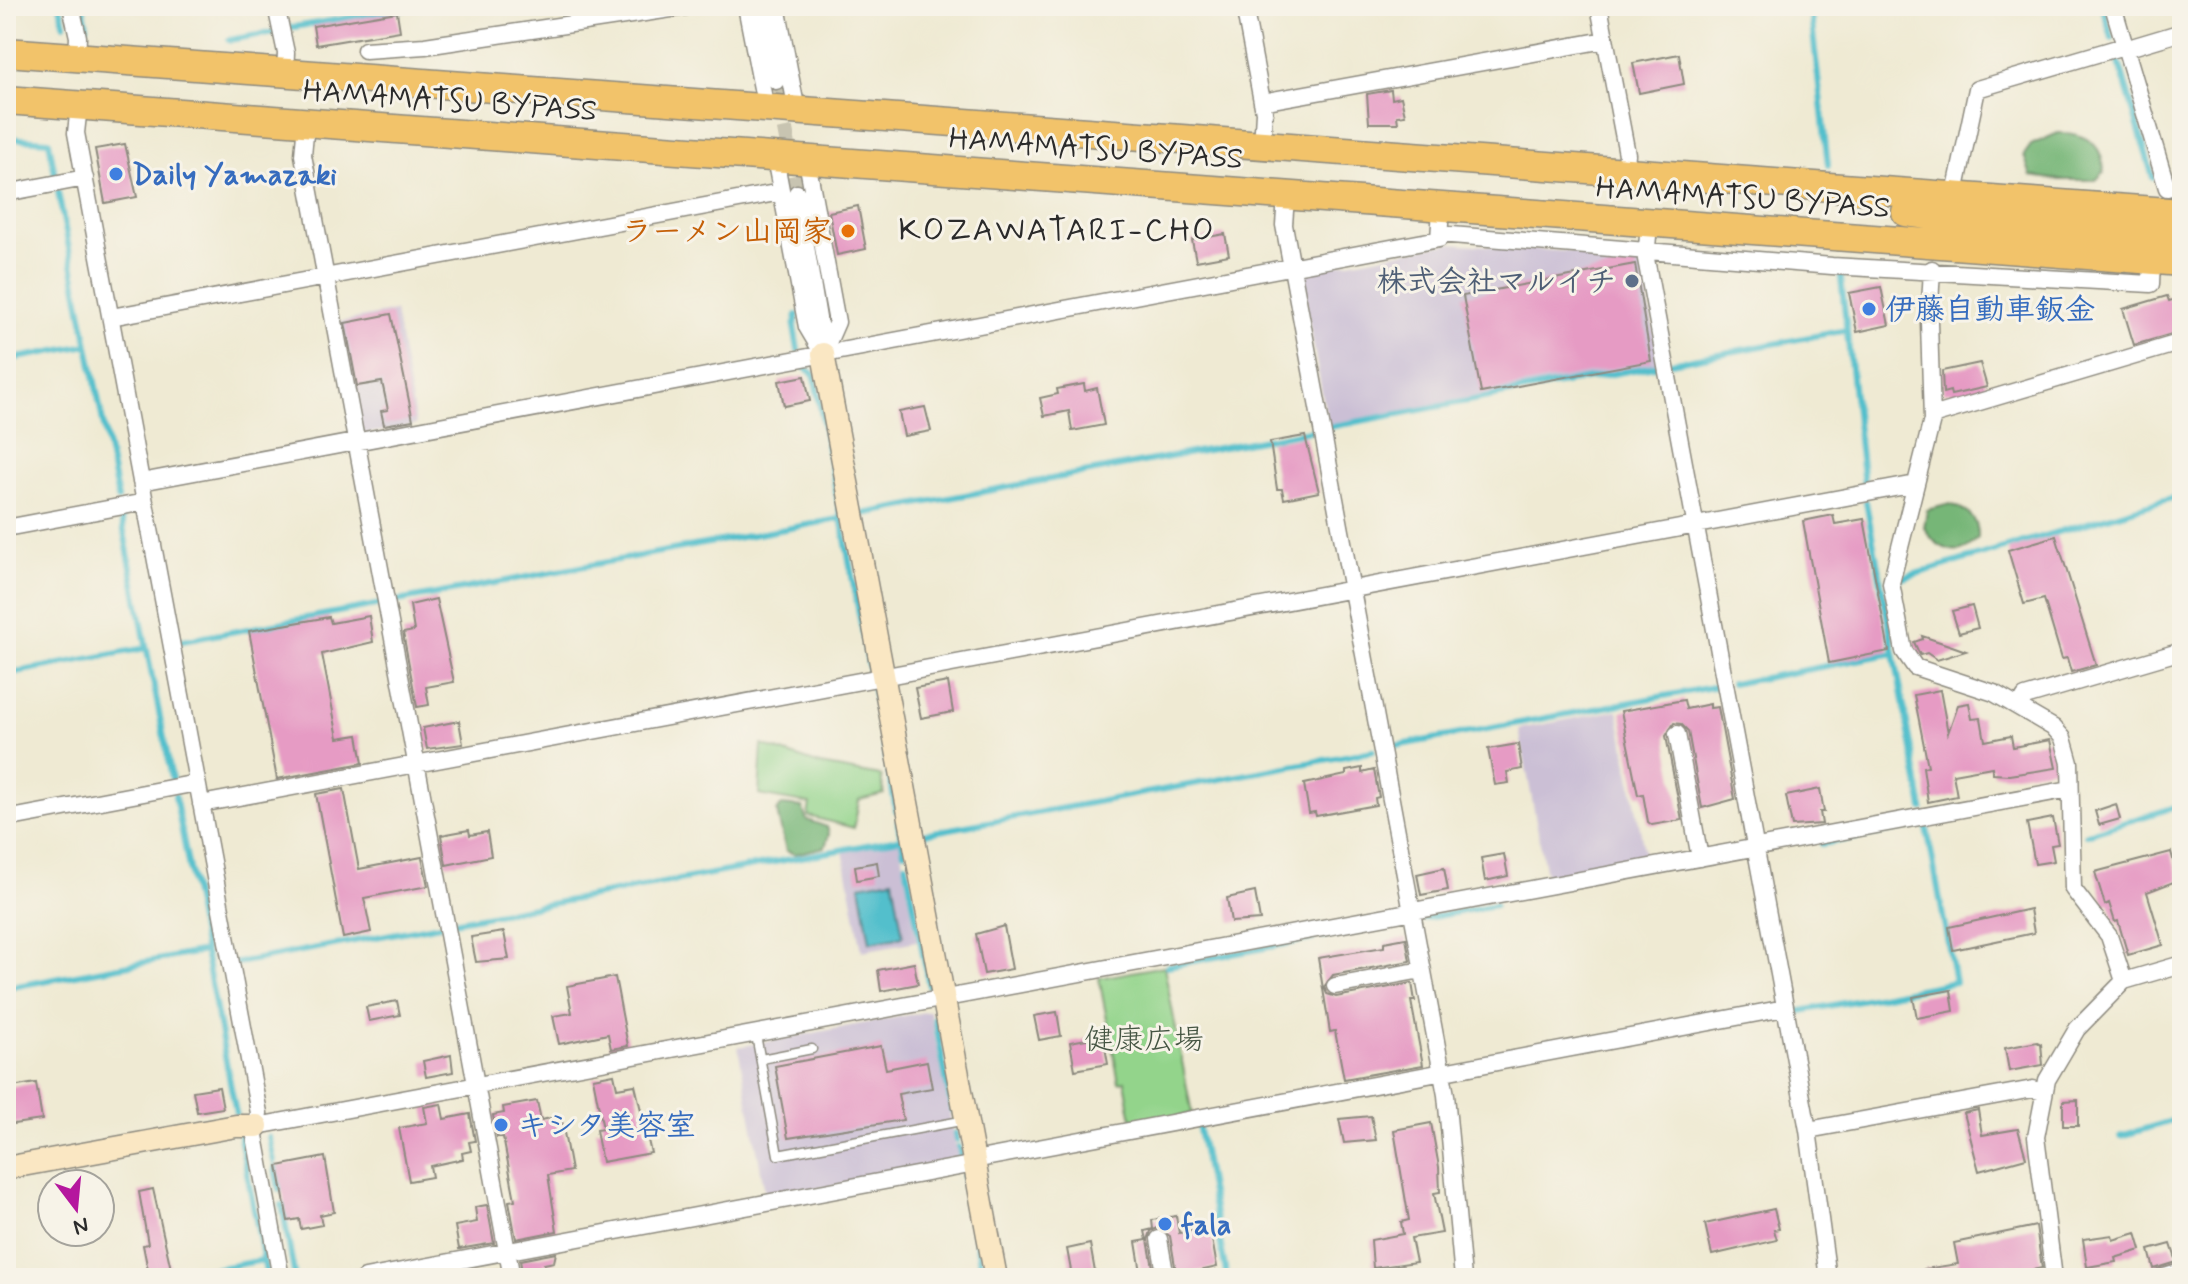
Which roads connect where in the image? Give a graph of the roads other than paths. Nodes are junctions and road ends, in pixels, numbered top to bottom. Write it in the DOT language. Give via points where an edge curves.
graph roads {
  1 [pos="71,6"];
  2 [pos="276,6"];
  3 [pos="691,6"];
  4 [pos="746,6"];
  5 [pos="762,6"];
  6 [pos="777,6"];
  7 [pos="1244,6"];
  8 [pos="1599,6"];
  9 [pos="2113,6"];
  10 [pos="2182,32"];
  11 [pos="1605,40"];
  12 [pos="2125,47"];
  13 [pos="365,50"];
  14 [pos="6,52"];
  15 [pos="77,57"];
  16 [pos="285,72"];
  17 [pos="776,81"];
  18 [pos="6,100"];
  19 [pos="1262,102"];
  20 [pos="79,106"];
  21 [pos="766,109"];
  22 [pos="797,111"];
  23 [pos="306,123"];
  24 [pos="1262,146"];
  25 [pos="775,158"];
  26 [pos="807,161"];
  27 [pos="1625,173"];
  28 [pos="1668,177"];
  29 [pos="85,178"];
  30 [pos="2182,184"];
  31 [pos="789,192"];
  32 [pos="6,193"];
  33 [pos="1286,197"];
  34 [pos="1954,198"];
  35 [pos="2182,213"];
  36 [pos="1440,222"];
  37 [pos="2182,236"];
  38 [pos="1648,238"];
  39 [pos="1816,251"];
  40 [pos="2152,260"];
  41 [pos="2182,262"];
  42 [pos="1292,267"];
  43 [pos="1932,269"];
  44 [pos="326,277"];
  45 [pos="111,317"];
  46 [pos="2182,342"];
  47 [pos="823,354"];
  48 [pos="1932,416"];
  49 [pos="357,441"];
  50 [pos="141,482"];
  51 [pos="1916,484"];
  52 [pos="145,502"];
  53 [pos="1695,525"];
  54 [pos="6,528"];
  55 [pos="1352,589"];
  56 [pos="2182,651"];
  57 [pos="884,676"];
  58 [pos="2019,707"];
  59 [pos="1677,734"];
  60 [pos="416,764"];
  61 [pos="197,783"];
  62 [pos="2070,789"];
  63 [pos="201,804"];
  64 [pos="6,819"];
  65 [pos="1755,848"];
  66 [pos="1700,858"];
  67 [pos="1412,912"];
  68 [pos="2182,964"];
  69 [pos="1422,970"];
  70 [pos="2124,981"];
  71 [pos="1335,986"];
  72 [pos="944,1000"];
  73 [pos="1785,1008"];
  74 [pos="756,1035"];
  75 [pos="812,1049"];
  76 [pos="761,1059"];
  77 [pos="1442,1072"];
  78 [pos="477,1087"];
  79 [pos="2043,1092"];
  80 [pos="967,1120"];
  81 [pos="257,1126"];
  82 [pos="1808,1130"];
  83 [pos="974,1162"];
  84 [pos="6,1168"];
  85 [pos="1159,1239"];
  86 [pos="507,1251"];
  87 [pos="2182,1272"];
  88 [pos="281,1278"];
  89 [pos="365,1278"];
  90 [pos="512,1278"];
  91 [pos="996,1278"];
  92 [pos="1166,1278"];
  93 [pos="1463,1278"];
  94 [pos="1828,1278"];
  95 [pos="2054,1278"];
  96 [pos="2161,1278"];
  1 -- 15 [label="street"];
  2 -- 16 [label="street"];
  3 -- 13 [label="street" via="425,46"];
  4 -- 21 [label="street"];
  5 -- 17 [label="street"];
  6 -- 22 [label="street"];
  7 -- 19 [label="street"];
  8 -- 11 [label="street"];
  9 -- 12 [label="street"];
  10 -- 12 [label="street"];
  11 -- 19 [label="street"];
  11 -- 27 [label="street" via="1627,154"];
  12 -- 30 [label="street" via="2167,188"];
  12 -- 34 [label="street" via="1977,89"];
  14 -- 15 [label="highway, HAMAMATSU BYPASS"];
  15 -- 16 [label="highway, HAMAMATSU BYPASS"];
  16 -- 21 [label="highway, HAMAMATSU BYPASS"];
  18 -- 20 [label="highway, HAMAMATSU BYPASS"];
  19 -- 24 [label="street"];
  20 -- 23 [label="highway, HAMAMATSU BYPASS"];
  20 -- 29 [label="street" via="76,133"];
  21 -- 22 [label="highway, HAMAMATSU BYPASS"];
  22 -- 24 [label="highway, HAMAMATSU BYPASS"];
  23 -- 25 [label="highway, HAMAMATSU BYPASS"];
  23 -- 44 [label="street" via="303,155"];
  24 -- 27 [label="highway, HAMAMATSU BYPASS"];
  25 -- 26 [label="highway, HAMAMATSU BYPASS"];
  25 -- 31 [label="street"];
  26 -- 33 [label="highway, HAMAMATSU BYPASS"];
  26 -- 47 [label="street" via="837,322"];
  27 -- 28 [label="highway, HAMAMATSU BYPASS"];
  28 -- 34 [label="highway, HAMAMATSU BYPASS"];
  28 -- 37 [label="highway" via="2022,227"];
  29 -- 32 [label="street"];
  29 -- 45 [label="street"];
  31 -- 44 [label="street"];
  31 -- 47 [label="street" via="822,325"];
  33 -- 36 [label="highway, HAMAMATSU BYPASS"];
  33 -- 42 [label="street" via="1284,225"];
  34 -- 35 [label="highway, HAMAMATSU BYPASS"];
  36 -- 38 [label="highway, HAMAMATSU BYPASS"];
  36 -- 42 [label="street" via="1439,239"];
  38 -- 39 [label="highway, HAMAMATSU BYPASS"];
  38 -- 53 [label="street"];
  39 -- 40 [label="highway, HAMAMATSU BYPASS"];
  39 -- 43 [label="street"];
  40 -- 41 [label="highway, HAMAMATSU BYPASS"];
  40 -- 43 [label="street" via="2151,284"];
  42 -- 47 [label="street"];
  42 -- 55 [label="street"];
  43 -- 48 [label="street"];
  44 -- 45 [label="street"];
  44 -- 49 [label="street"];
  45 -- 50 [label="street"];
  46 -- 48 [label="street"];
  47 -- 49 [label="street"];
  47 -- 57 [label="street"];
  48 -- 51 [label="street"];
  49 -- 50 [label="street"];
  49 -- 60 [label="street"];
  50 -- 52 [label="street"];
  51 -- 53 [label="street"];
  51 -- 58 [label="street" via="1891,583 1904,651 1915,667 1979,685"];
  52 -- 54 [label="street"];
  52 -- 61 [label="street"];
  53 -- 55 [label="street"];
  53 -- 65 [label="street"];
  55 -- 57 [label="street"];
  55 -- 67 [label="street"];
  56 -- 58 [label="street" via="2025,697"];
  57 -- 60 [label="street"];
  57 -- 72 [label="street"];
  58 -- 62 [label="street" via="2063,738"];
  59 -- 66 [label="street"];
  60 -- 63 [label="street"];
  60 -- 78 [label="street"];
  61 -- 63 [label="street"];
  61 -- 64 [label="street"];
  62 -- 65 [label="street"];
  62 -- 70 [label="street" via="2073,889 2109,936"];
  63 -- 81 [label="street" via="259,1113"];
  65 -- 66 [label="street"];
  65 -- 73 [label="street"];
  66 -- 67 [label="street"];
  67 -- 69 [label="street"];
  67 -- 72 [label="street"];
  68 -- 70 [label="street"];
  69 -- 71 [label="street"];
  69 -- 77 [label="street"];
  70 -- 79 [label="street" via="2065,1045"];
  72 -- 74 [label="street"];
  72 -- 80 [label="street"];
  73 -- 77 [label="street"];
  73 -- 82 [label="street"];
  74 -- 76 [label="lane"];
  74 -- 78 [label="street"];
  75 -- 76 [label="lane"];
  76 -- 80 [label="lane" via="778,1155"];
  77 -- 83 [label="street"];
  77 -- 93 [label="street"];
  78 -- 81 [label="street"];
  78 -- 86 [label="street"];
  79 -- 82 [label="street" via="2033,1089"];
  79 -- 95 [label="street" via="2037,1157"];
  80 -- 83 [label="street"];
  81 -- 84 [label="street"];
  81 -- 88 [label="street"];
  82 -- 94 [label="street"];
  83 -- 86 [label="street"];
  83 -- 91 [label="street"];
  85 -- 92 [label="street"];
  86 -- 89 [label="street"];
  86 -- 90 [label="street"];
  87 -- 96 [label="street"];
}
